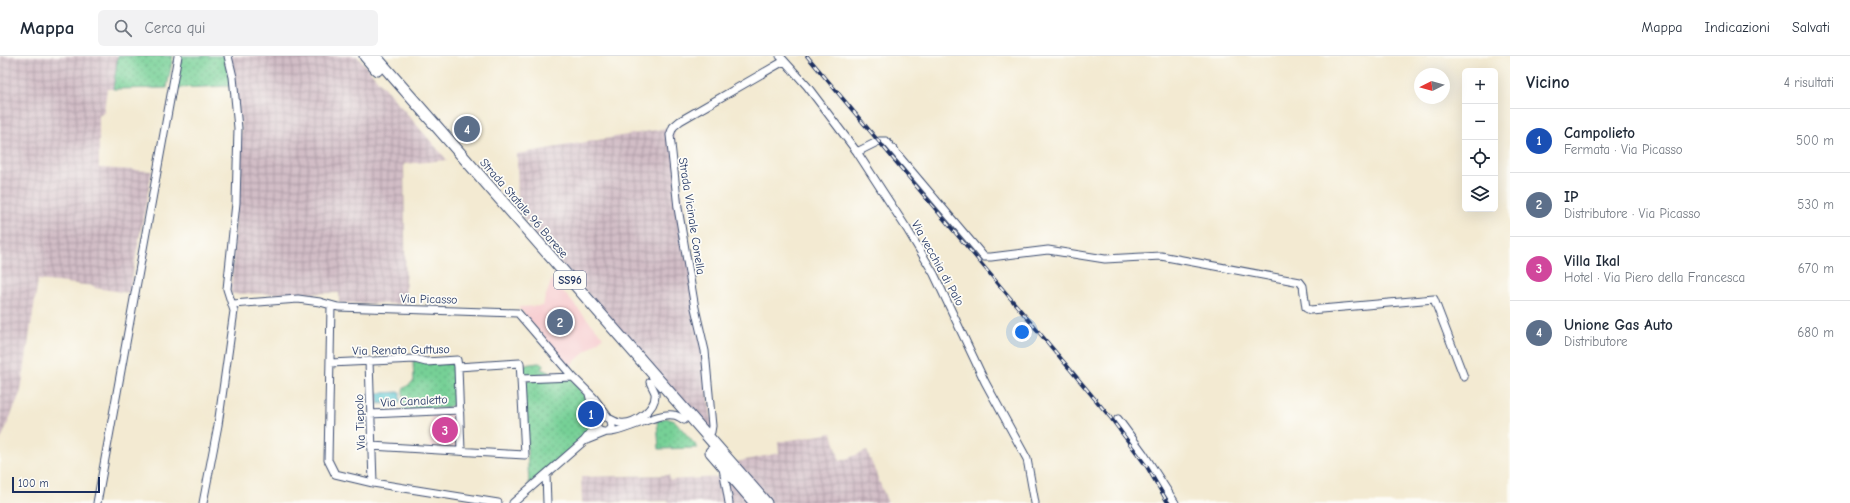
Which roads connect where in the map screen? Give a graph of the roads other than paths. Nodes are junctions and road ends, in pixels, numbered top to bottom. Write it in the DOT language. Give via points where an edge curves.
graph roads {
  1 [pos="228,56"];
  2 [pos="365,56"];
  3 [pos="375,56"];
  4 [pos="177,58"];
  5 [pos="782,58"];
  6 [pos="857,152"];
  7 [pos="233,304"];
  8 [pos="331,306"];
  9 [pos="369,361"];
  10 [pos="330,363"];
  11 [pos="458,367"];
  12 [pos="573,377"];
  13 [pos="1464,377"];
  14 [pos="521,379"];
  15 [pos="650,382"];
  16 [pos="589,394"];
  17 [pos="460,410"];
  18 [pos="370,414"];
  19 [pos="610,419"];
  20 [pos="1118,419"];
  21 [pos="684,420"];
  22 [pos="596,425"];
  23 [pos="606,432"];
  24 [pos="707,436"];
  25 [pos="584,441"];
  26 [pos="371,446"];
  27 [pos="461,451"];
  28 [pos="722,465"];
  29 [pos="546,475"];
  30 [pos="373,483"];
  31 [pos="97,503"];
  32 [pos="203,503"];
  33 [pos="498,503"];
  34 [pos="513,503"];
  35 [pos="547,503"];
  36 [pos="729,503"];
  37 [pos="755,503"];
  38 [pos="766,503"];
  39 [pos="1035,503"];
  40 [pos="1175,503"];
  1 -- 7 [label="street" via="233,77 238,128 236,203 227,290"];
  2 -- 15 [label="main road, Strada Statale 96 Barese / SS96"];
  3 -- 24 [label="main road, Strada Statale 96 Barese / SS96"];
  4 -- 31 [label="street"];
  5 -- 6 [label="street, Via vecchia di Palo" via="807,86"];
  5 -- 24 [label="street, Strada Vicinale Conella" via="680,121 673,126 670,135 678,208 705,351 712,426"];
  6 -- 13 [label="street" via="879,142 889,143 984,257 1048,250 1105,258 1161,256 1300,282 1303,286 1306,308 1310,310 1434,299"];
  6 -- 39 [label="street, Via vecchia di Palo" via="908,229 934,274 985,382 1027,459"];
  7 -- 8 [label="street, Via Picasso" via="298,299"];
  7 -- 32 [label="street" via="218,425"];
  8 -- 10 [label="street"];
  8 -- 12 [label="street, Via Picasso" via="514,312 521,316"];
  9 -- 10 [label="street, Via Renato Guttuso"];
  9 -- 11 [label="street, Via Renato Guttuso" via="457,360"];
  9 -- 18 [label="street, Via Tiepolo"];
  10 -- 30 [label="street" via="328,460 335,474"];
  11 -- 14 [label="street, Via Renato Guttuso" via="520,364"];
  11 -- 17 [label="street"];
  12 -- 14 [label="street"];
  12 -- 16 [label="street, Via Picasso"];
  14 -- 27 [label="street" via="525,455"];
  15 -- 19 [label="street" via="655,393 654,400 644,414 621,424"];
  15 -- 21 [label="main road, Strada Statale 96 Barese / SS96"];
  16 -- 19 [label="street, Via Picasso"];
  16 -- 22 [label="street"];
  17 -- 18 [label="street, Via Canaletto"];
  17 -- 27 [label="street"];
  18 -- 26 [label="street, Via Tiepolo"];
  19 -- 22 [label="street" via="603,416 598,419"];
  19 -- 23 [label="street" via="612,427"];
  20 -- 40 [label="street" via="1158,474"];
  21 -- 23 [label="street" via="676,415 667,414"];
  21 -- 28 [label="main road, Strada Statale 96 Barese / SS96"];
  22 -- 23 [label="street" via="599,431"];
  22 -- 25 [label="street"];
  23 -- 25 [label="street"];
  24 -- 38 [label="main road, Strada Statale 96 Barese / SS96"];
  25 -- 29 [label="street"];
  26 -- 27 [label="street"];
  26 -- 30 [label="street, Via Tiepolo"];
  28 -- 36 [label="street"];
  28 -- 37 [label="main road, Strada Statale 96 Barese / SS96"];
  29 -- 34 [label="street"];
  29 -- 35 [label="street"];
  30 -- 33 [label="street"];
}
